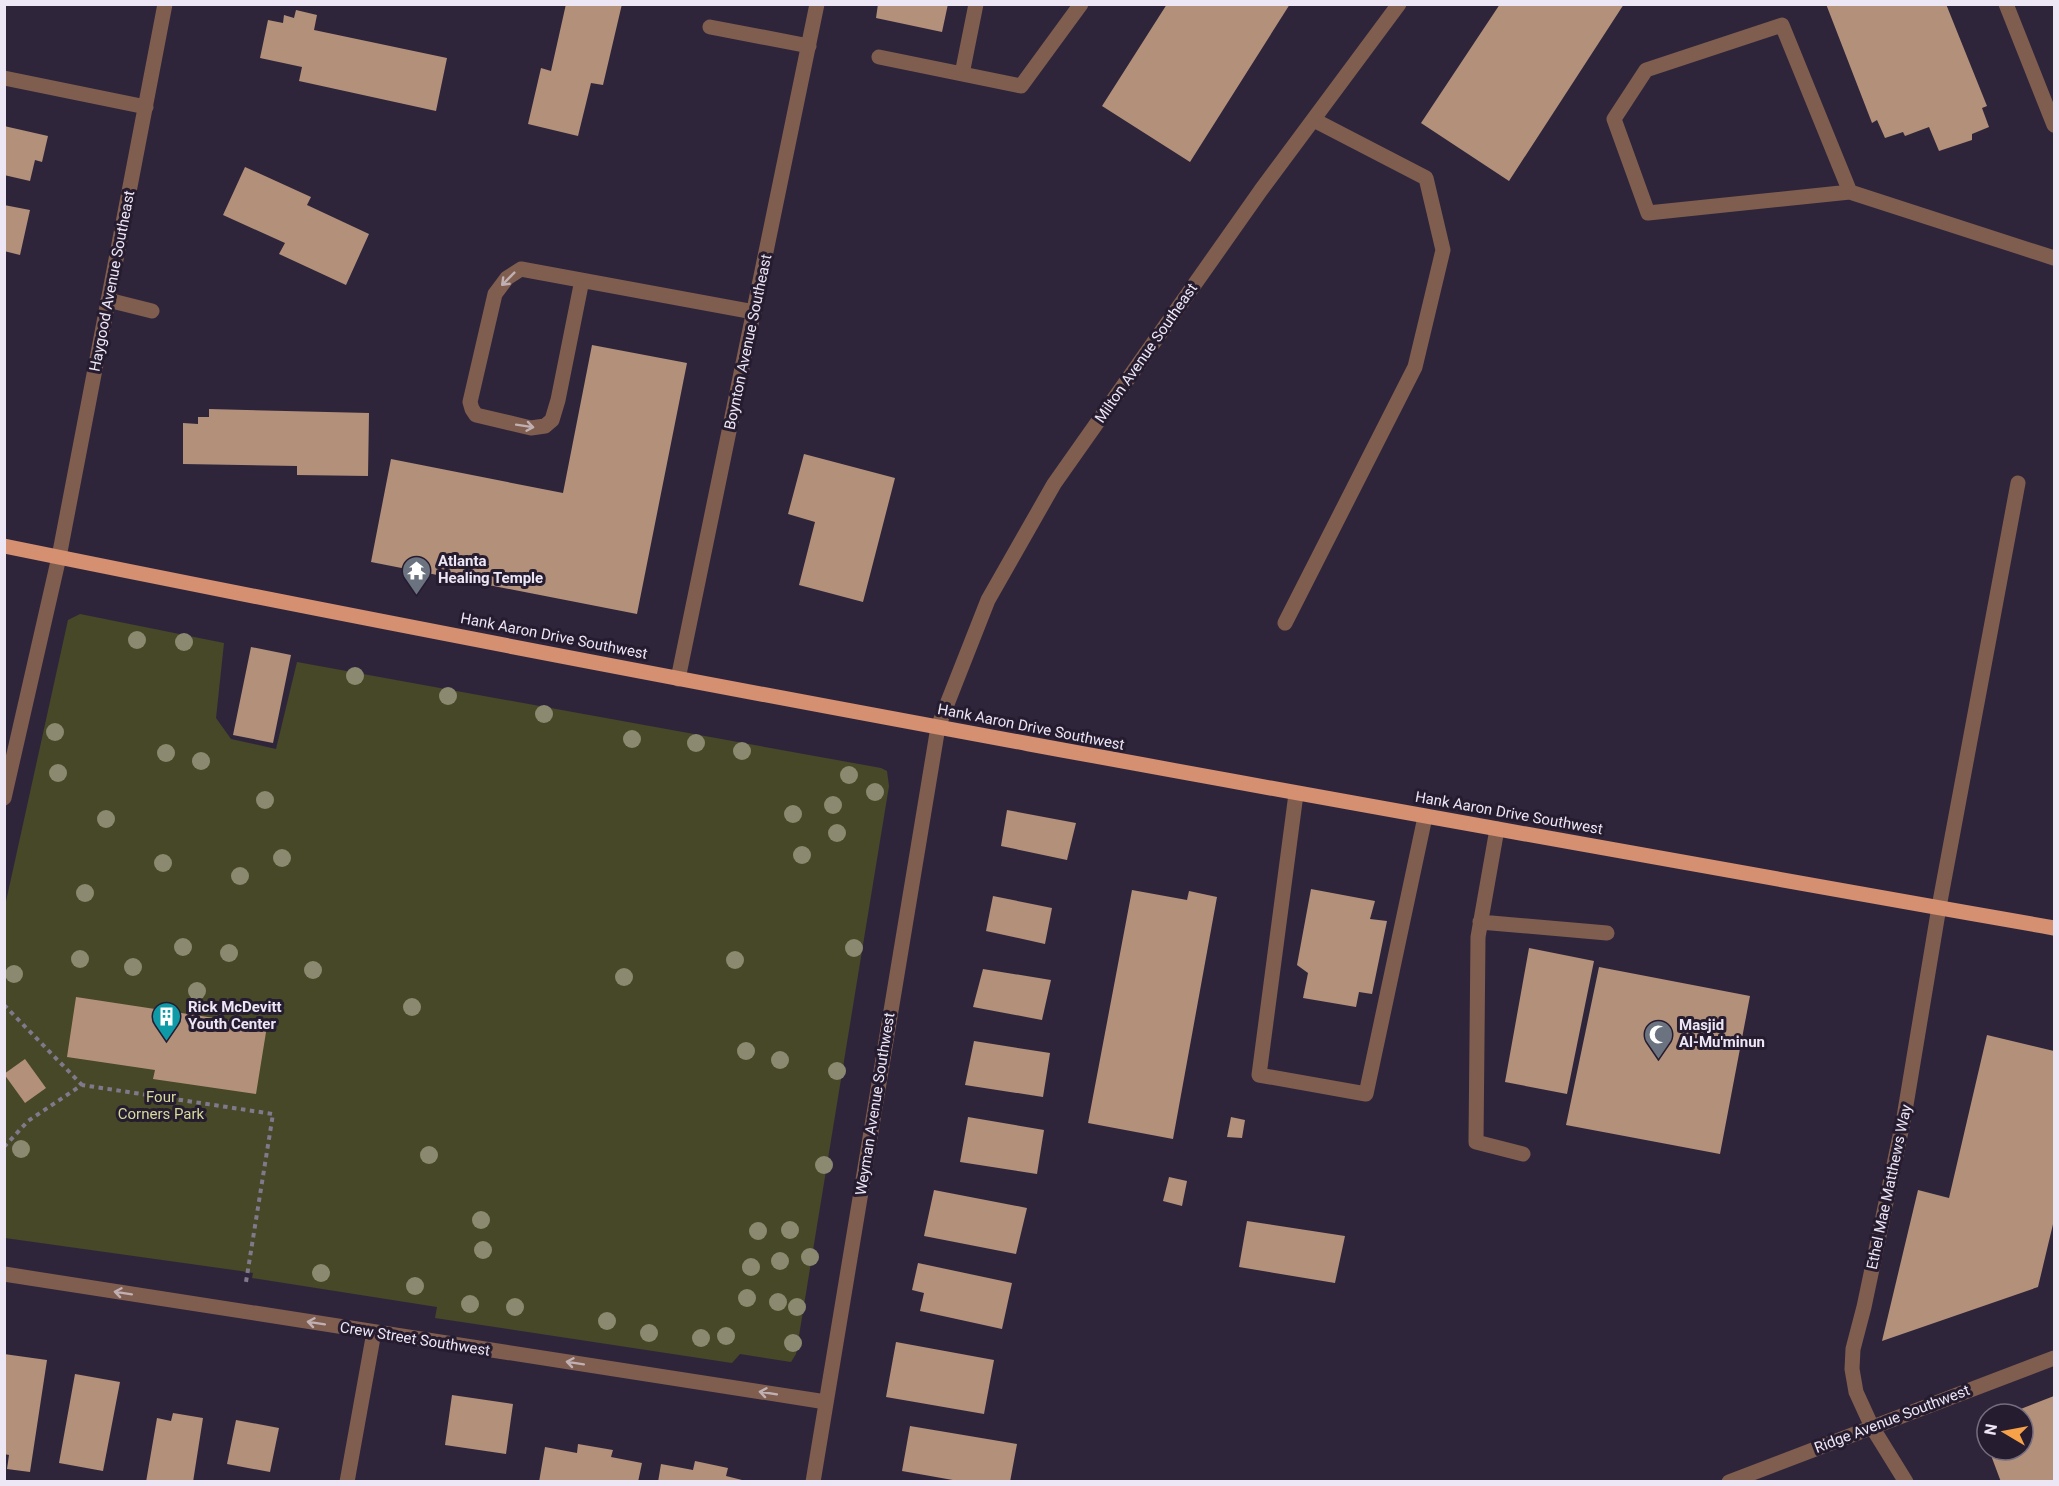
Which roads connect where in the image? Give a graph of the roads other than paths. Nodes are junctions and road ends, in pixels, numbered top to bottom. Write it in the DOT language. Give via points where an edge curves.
graph roads {
  1 [pos="165,4"];
  2 [pos="817,4"];
  3 [pos="976,4"];
  4 [pos="1081,4"];
  5 [pos="1399,4"];
  6 [pos="2006,4"];
  7 [pos="710,27"];
  8 [pos="809,46"];
  9 [pos="879,57"];
  10 [pos="962,74"];
  11 [pos="4,78"];
  12 [pos="146,107"];
  13 [pos="1314,120"];
  14 [pos="2055,125"];
  15 [pos="1850,192"];
  16 [pos="2055,258"];
  17 [pos="582,280"];
  18 [pos="108,300"];
  19 [pos="152,311"];
  20 [pos="754,312"];
  21 [pos="2018,483"];
  22 [pos="4,546"];
  23 [pos="59,557"];
  24 [pos="1285,622"];
  25 [pos="678,679"];
  26 [pos="938,728"];
  27 [pos="1296,794"];
  28 [pos="4,798"];
  29 [pos="1425,817"];
  30 [pos="1497,829"];
  31 [pos="1939,907"];
  32 [pos="1480,922"];
  33 [pos="2055,928"];
  34 [pos="1607,933"];
  35 [pos="1523,1154"];
  36 [pos="4,1274"];
  37 [pos="374,1332"];
  38 [pos="2055,1358"];
  39 [pos="826,1402"];
  40 [pos="1872,1427"];
  41 [pos="347,1482"];
  42 [pos="813,1482"];
  43 [pos="1729,1482"];
  44 [pos="1906,1482"];
  1 -- 12 [label="street, Haygood Avenue Southeast"];
  2 -- 8 [label="street, Boynton Avenue Southeast"];
  3 -- 10 [label="street"];
  4 -- 10 [label="street" via="1021,86"];
  5 -- 13 [label="street, Milton Avenue Southeast"];
  6 -- 14 [label="street"];
  7 -- 8 [label="street"];
  8 -- 20 [label="street, Boynton Avenue Southeast"];
  9 -- 10 [label="street"];
  11 -- 12 [label="street"];
  12 -- 18 [label="street, Haygood Avenue Southeast"];
  13 -- 24 [label="street" via="1426,178 1443,250 1414,367"];
  13 -- 26 [label="street, Milton Avenue Southeast" via="1054,484 988,600"];
  15 -- 15 [label="street" via="1782,25 1646,70 1614,119 1648,213"];
  15 -- 16 [label="street"];
  17 -- 17 [label="street, one-way" via="521,269 507,278 495,294 470,402 476,415 531,428 545,426 552,420"];
  17 -- 20 [label="street"];
  18 -- 19 [label="street"];
  18 -- 23 [label="street, Haygood Avenue Southeast"];
  20 -- 25 [label="street, Boynton Avenue Southeast"];
  21 -- 31 [label="street, Ethel Mae Matthews Way"];
  22 -- 23 [label="main road, Hank Aaron Drive Southwest"];
  23 -- 25 [label="main road, Hank Aaron Drive Southwest"];
  23 -- 28 [label="street, Haygood Avenue Southeast"];
  25 -- 26 [label="main road, Hank Aaron Drive Southwest"];
  26 -- 27 [label="main road, Hank Aaron Drive Southwest"];
  26 -- 39 [label="street, Weyman Avenue Southwest"];
  27 -- 29 [label="main road, Hank Aaron Drive Southwest"];
  27 -- 29 [label="street" via="1259,1075 1366,1095"];
  29 -- 30 [label="main road, Hank Aaron Drive Southwest"];
  30 -- 31 [label="main road, Hank Aaron Drive Southwest"];
  30 -- 32 [label="street"];
  31 -- 33 [label="main road, Hank Aaron Drive Southwest"];
  31 -- 40 [label="street, Ethel Mae Matthews Way" via="1904,1117 1853,1349 1856,1392"];
  32 -- 34 [label="street"];
  32 -- 35 [label="street" via="1476,1142"];
  37 -- 36 [label="street, Crew Street Southwest, one-way"];
  39 -- 37 [label="street, Crew Street Southwest, one-way"];
  37 -- 41 [label="street"];
  38 -- 40 [label="street, Ridge Avenue Southwest"];
  39 -- 42 [label="street, Weyman Avenue Southwest"];
  40 -- 43 [label="street, Ridge Avenue Southwest"];
  40 -- 44 [label="street, Ethel Mae Matthews Way"];
}
